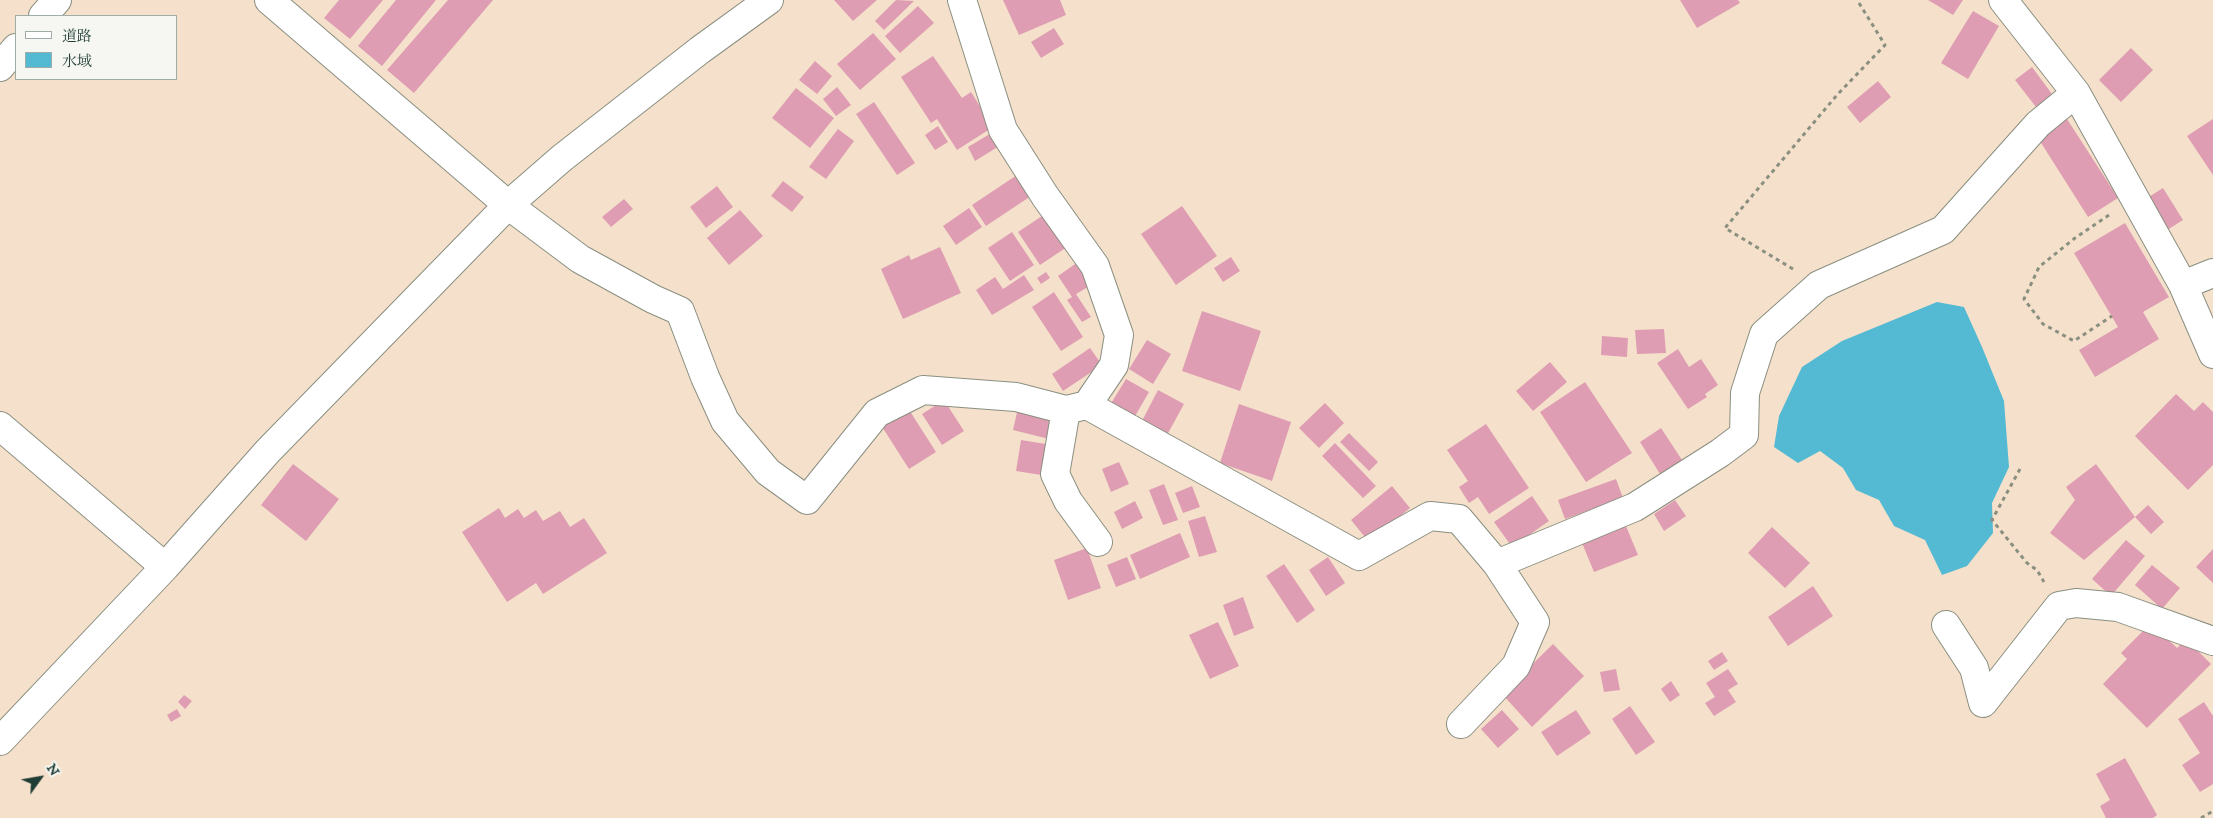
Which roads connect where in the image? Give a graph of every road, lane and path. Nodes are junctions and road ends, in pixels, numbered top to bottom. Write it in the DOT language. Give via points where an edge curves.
graph roads {
  1 [pos="57,0"];
  2 [pos="269,0"];
  3 [pos="769,0"];
  4 [pos="962,0"];
  5 [pos="2003,0"];
  6 [pos="1859,3"];
  7 [pos="44,15"];
  8 [pos="15,49"];
  9 [pos="0,67"];
  10 [pos="2076,93"];
  11 [pos="2134,197"];
  12 [pos="508,205"];
  13 [pos="2213,273"];
  14 [pos="1819,285"];
  15 [pos="2183,285"];
  16 [pos="2112,316"];
  17 [pos="2213,354"];
  18 [pos="1077,408"];
  19 [pos="0,426"];
  20 [pos="2020,469"];
  21 [pos="1098,542"];
  22 [pos="1497,564"];
  23 [pos="165,567"];
  24 [pos="2059,606"];
  25 [pos="1946,625"];
  26 [pos="2213,641"];
  27 [pos="1461,724"];
  28 [pos="0,741"];
  29 [pos="2213,810"];
  30 [pos="2201,818"];
  1 -- 7 [label="street"];
  2 -- 12 [label="street"];
  3 -- 12 [label="street" via="562,158"];
  4 -- 18 [label="street" via="1004,130 1045,196 1096,266 1119,336 1114,365"];
  5 -- 10 [label="street"];
  6 -- 14 [label="path" via="1885,45 1837,95 1725,228"];
  8 -- 9 [label="street"];
  10 -- 11 [label="street"];
  10 -- 14 [label="street" via="2038,124 1944,230"];
  11 -- 15 [label="street"];
  11 -- 16 [label="path" via="2039,267 2024,299 2043,324 2074,341"];
  12 -- 18 [label="street" via="580,259 680,312 725,421 768,472 807,500 877,412 923,390 1016,397"];
  12 -- 23 [label="street" via="268,451"];
  13 -- 15 [label="street"];
  14 -- 22 [label="street" via="1764,334 1745,393 1744,435 1635,507"];
  15 -- 17 [label="street"];
  18 -- 21 [label="street" via="1055,474 1068,501"];
  18 -- 22 [label="street" via="1358,556 1430,516 1459,519"];
  19 -- 23 [label="street"];
  20 -- 24 [label="path" via="1992,520 2027,563 2037,570"];
  22 -- 27 [label="street" via="1535,622 1516,666"];
  23 -- 28 [label="street"];
  24 -- 25 [label="street" via="1983,703 1974,668"];
  24 -- 26 [label="street" via="2076,603 2118,607"];
  29 -- 30 [label="path"];
}
